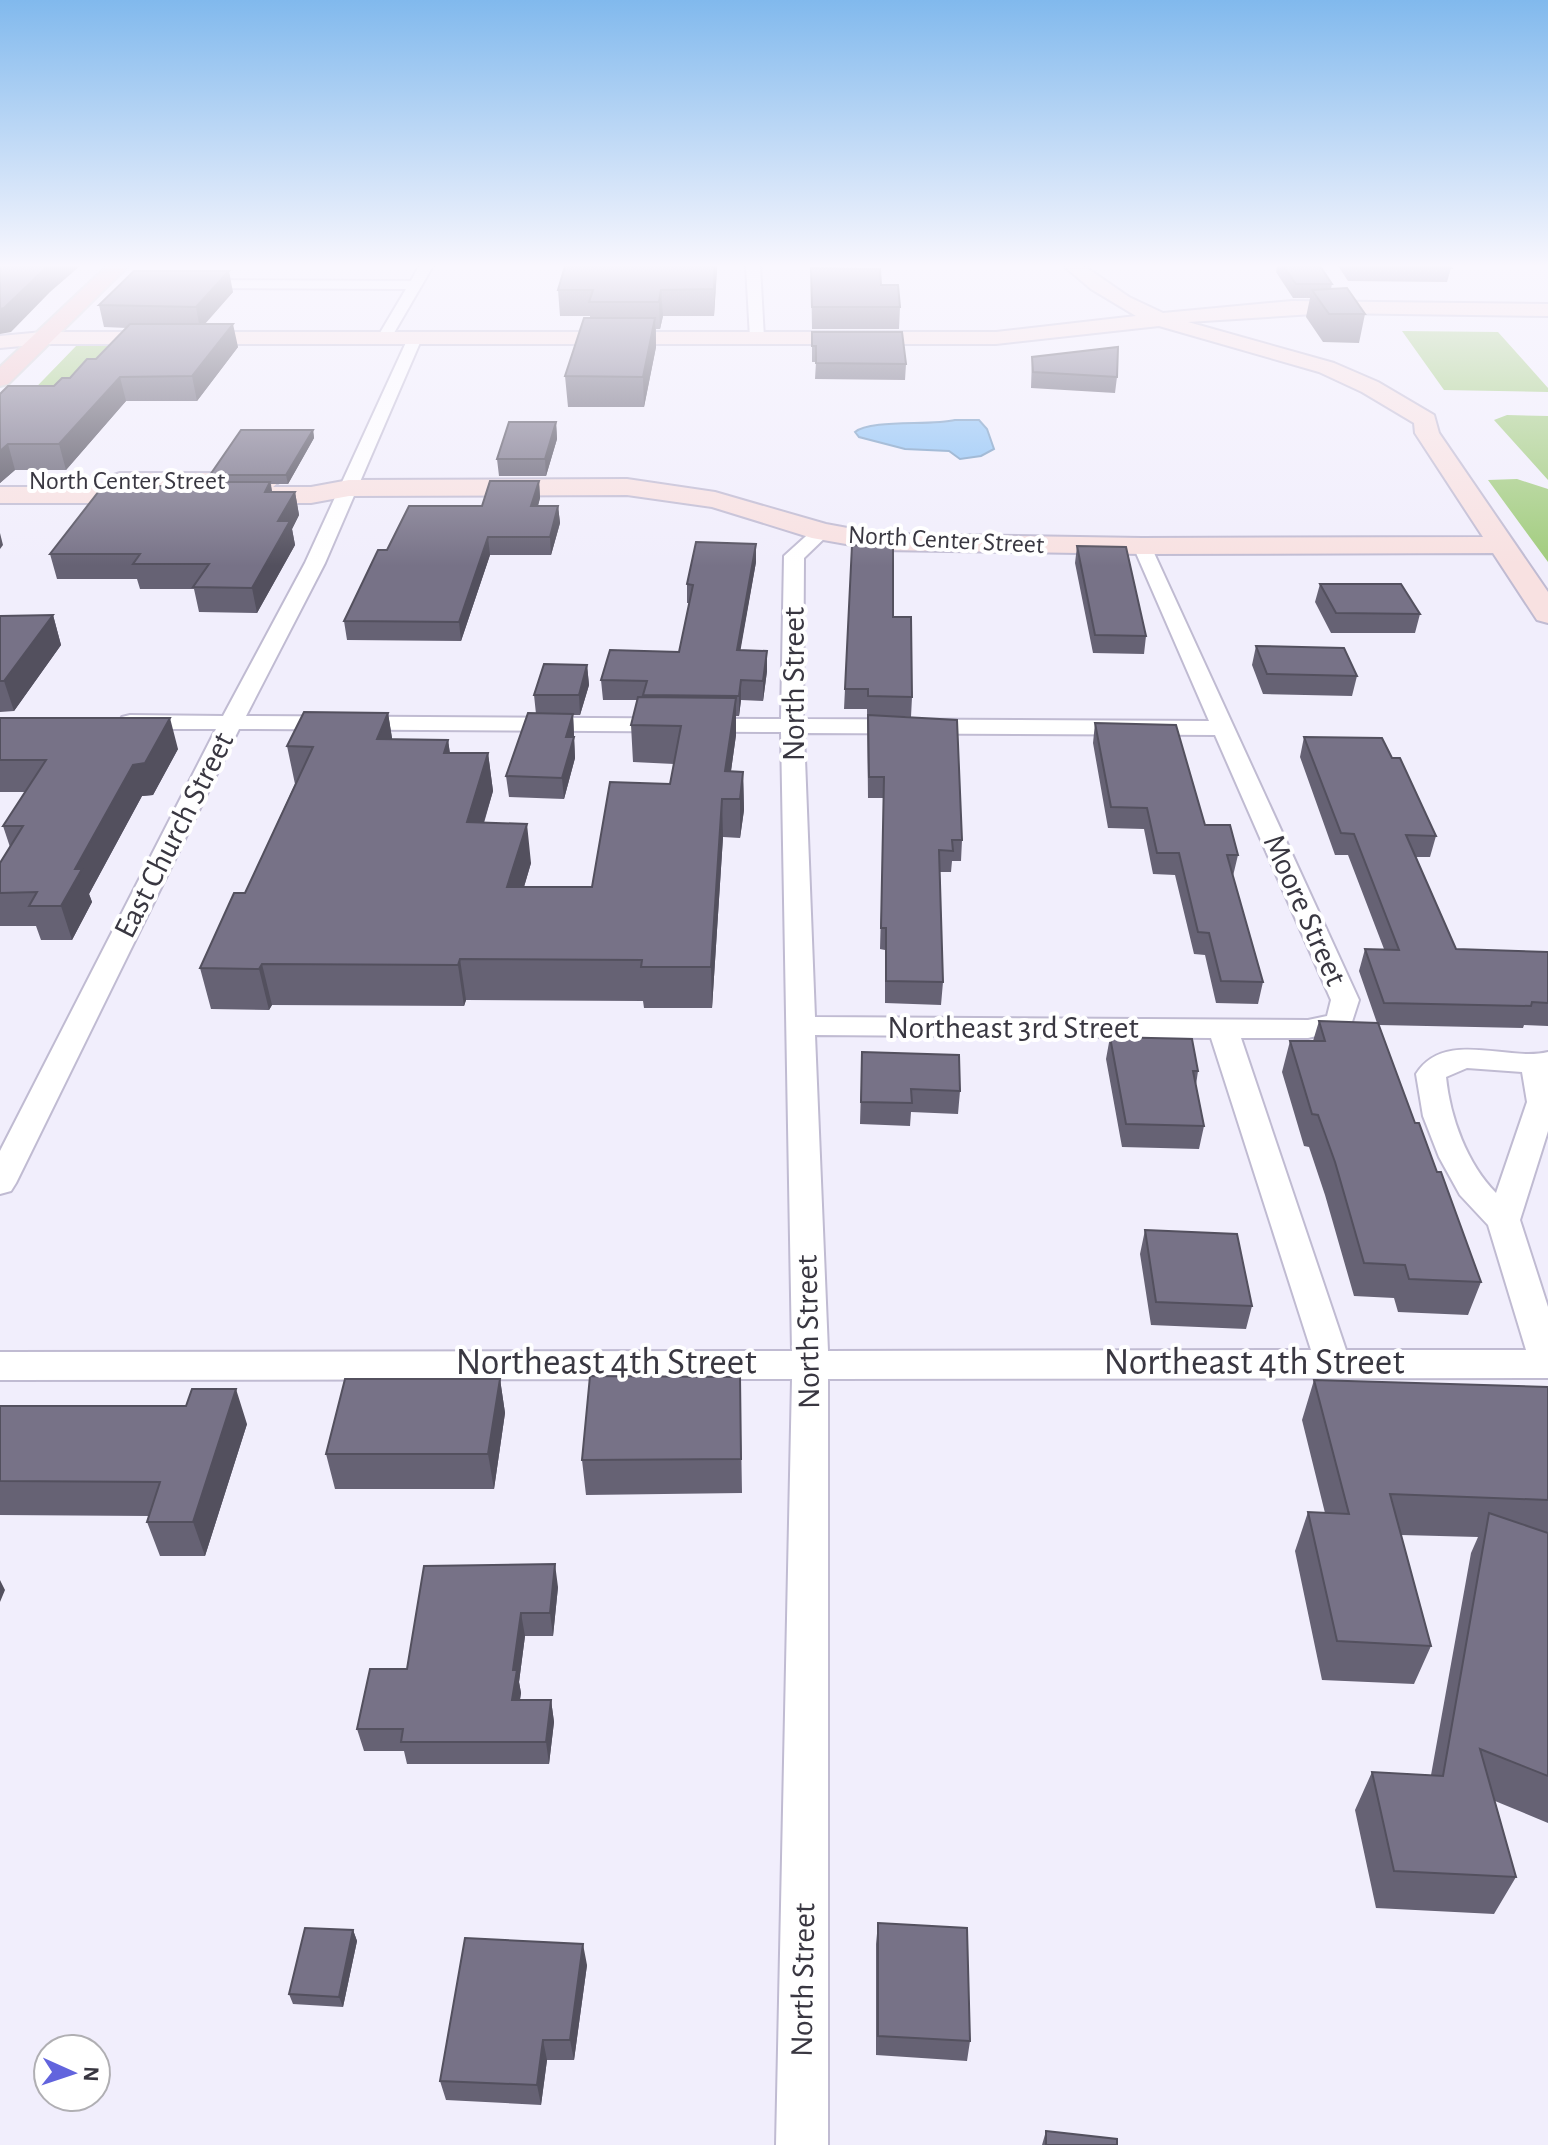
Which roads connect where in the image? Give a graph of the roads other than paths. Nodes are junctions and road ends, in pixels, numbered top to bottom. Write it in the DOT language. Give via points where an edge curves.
graph roads {
  1 [pos="403,366"];
  2 [pos="1277,366"];
  3 [pos="1322,366"];
  4 [pos="1427,433"];
  5 [pos="0,482"];
  6 [pos="349,488"];
  7 [pos="0,495"];
  8 [pos="822,532"];
  9 [pos="1501,545"];
  10 [pos="1142,546"];
  11 [pos="1548,614"];
  12 [pos="108,721"];
  13 [pos="231,722"];
  14 [pos="792,724"];
  15 [pos="1223,728"];
  16 [pos="802,1026"];
  17 [pos="1223,1029"];
  18 [pos="1542,1062"];
  19 [pos="0,1183"];
  20 [pos="1503,1220"];
  21 [pos="810,1363"];
  22 [pos="1548,1363"];
  23 [pos="1333,1364"];
  24 [pos="0,1366"];
  25 [pos="802,2145"];
  1 -- 6 [label="street, East Church Street"];
  2 -- 4 [label="street" via="1321,379"];
  3 -- 4 [label="street" via="1394,398 1426,420"];
  4 -- 9 [label="street"];
  5 -- 6 [label="street, North Center Street" via="322,481"];
  6 -- 7 [label="street, North Center Street" via="311,495"];
  6 -- 8 [label="street, North Center Street" via="627,487 715,500"];
  6 -- 13 [label="street, East Church Street"];
  8 -- 10 [label="street, North Center Street" via="880,542"];
  8 -- 14 [label="street, North Street" via="794,556"];
  9 -- 10 [label="street, North Center Street"];
  9 -- 11 [label="street"];
  10 -- 15 [label="street, Moore Street"];
  12 -- 13 [label="street"];
  13 -- 14 [label="street"];
  13 -- 19 [label="street, East Church Street"];
  14 -- 15 [label="street"];
  14 -- 16 [label="street, North Street"];
  15 -- 17 [label="street, Moore Street" via="1345,1000 1340,1022 1308,1029"];
  16 -- 17 [label="street, Northeast 3rd Street"];
  16 -- 21 [label="street, North Street"];
  17 -- 23 [label="street"];
  18 -- 20 [label="street" via="1542,1102"];
  18 -- 20 [label="street" via="1455,1060 1431,1074 1444,1130 1469,1185"];
  20 -- 22 [label="street"];
  21 -- 23 [label="street, Northeast 4th Street"];
  21 -- 24 [label="street, Northeast 4th Street"];
  21 -- 25 [label="street, North Street"];
  22 -- 23 [label="street, Northeast 4th Street"];
}
